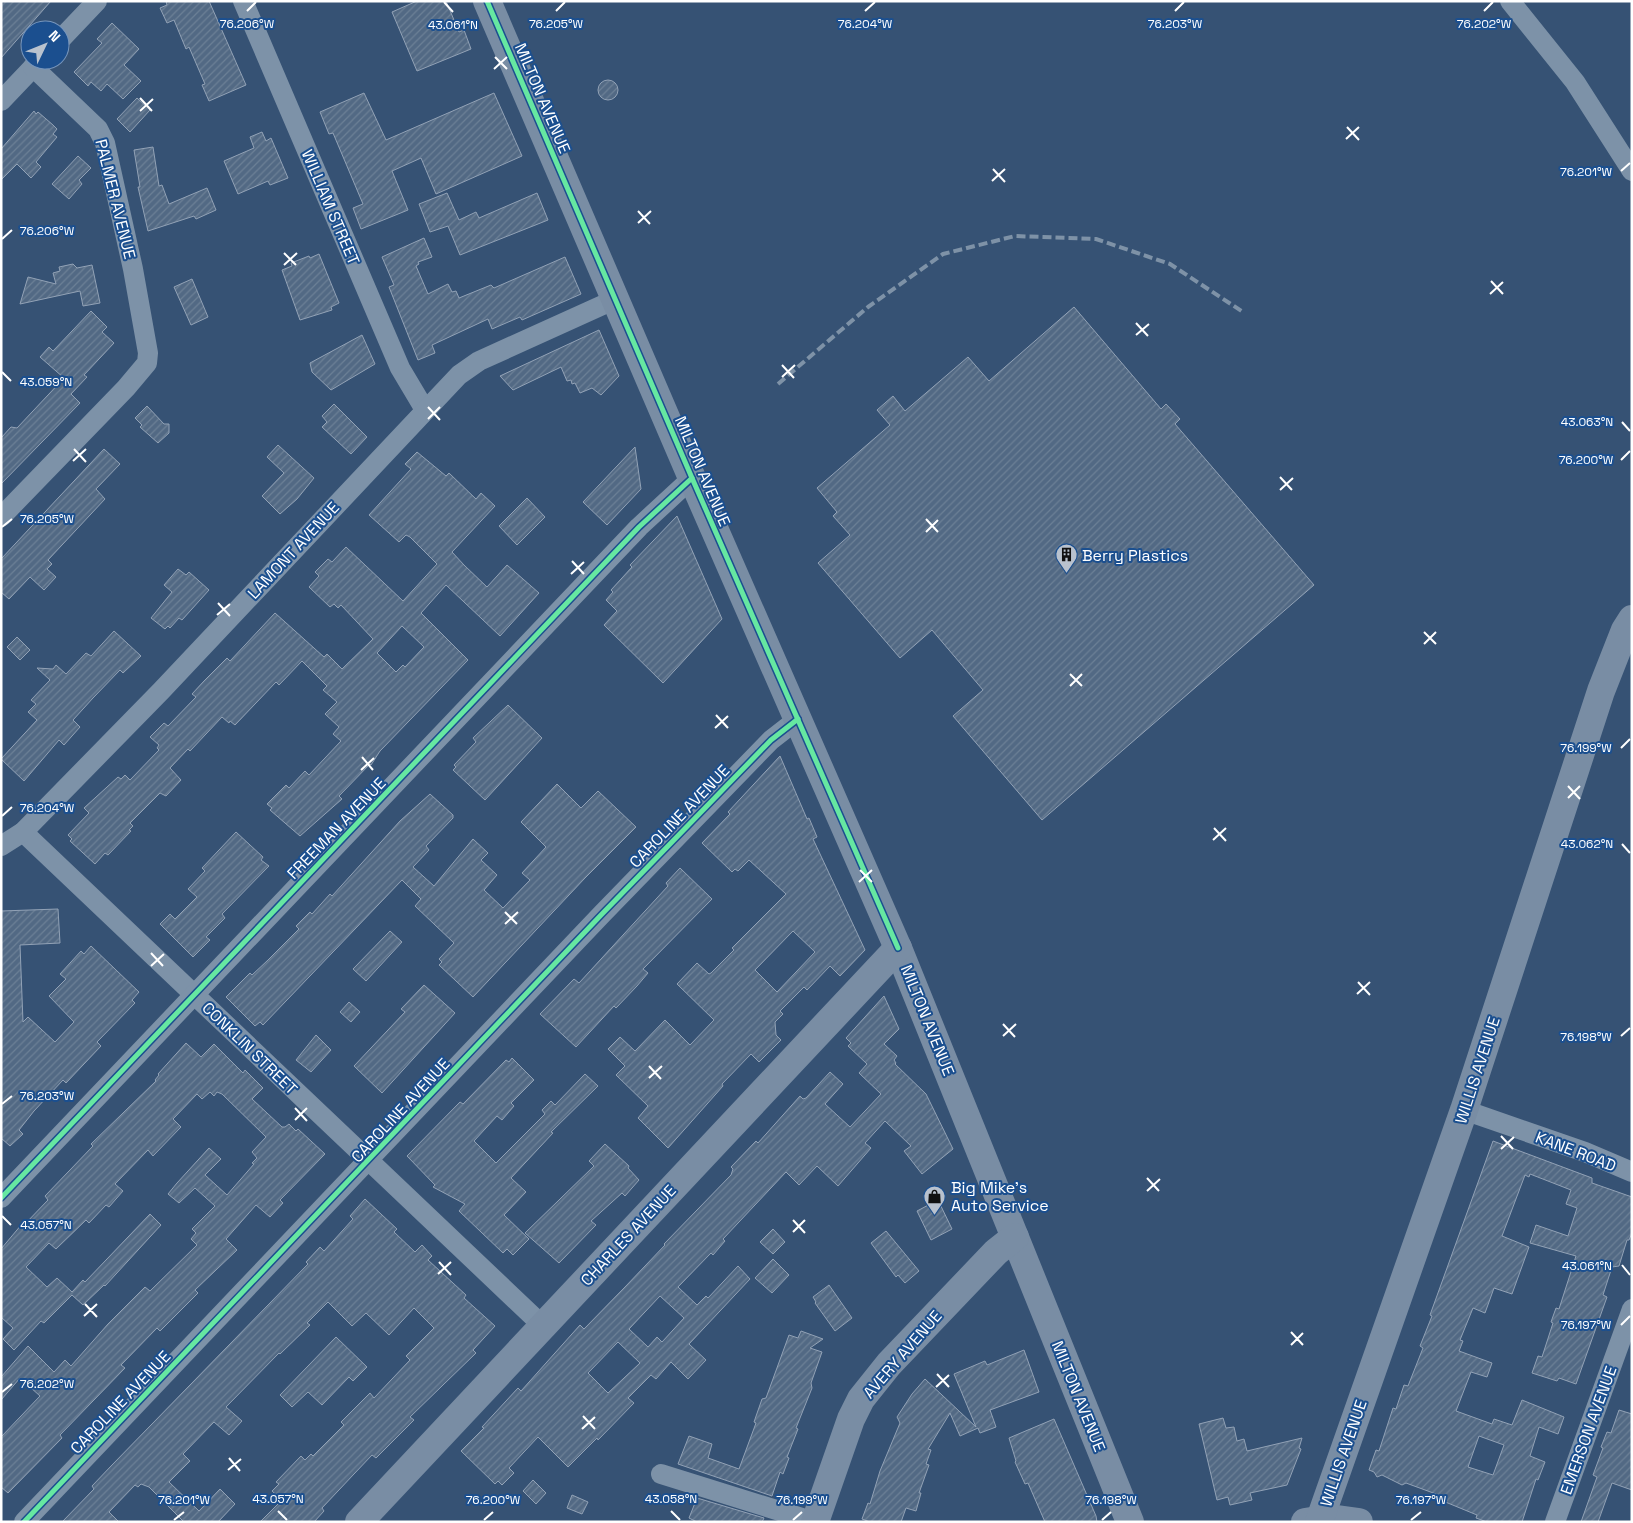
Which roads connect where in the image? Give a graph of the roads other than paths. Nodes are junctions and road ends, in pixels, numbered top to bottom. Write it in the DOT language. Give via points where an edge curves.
graph roads {
  1 [pos="97,1"];
  2 [pos="243,1"];
  3 [pos="487,1"];
  4 [pos="1510,1"];
  5 [pos="70,29"];
  6 [pos="31,70"];
  7 [pos="43,70"];
  8 [pos="1,101"];
  9 [pos="1632,171"];
  10 [pos="616,299"];
  11 [pos="425,410"];
  12 [pos="692,478"];
  13 [pos="1,517"];
  14 [pos="1632,619"];
  15 [pos="798,720"];
  16 [pos="23,832"];
  17 [pos="1,846"];
  18 [pos="898,948"];
  19 [pos="195,995"];
  20 [pos="1464,1110"];
  21 [pos="369,1160"];
  22 [pos="1632,1172"];
  23 [pos="1,1198"];
  24 [pos="1014,1237"];
  25 [pos="1632,1309"];
  26 [pos="542,1325"];
  27 [pos="661,1474"];
  28 [pos="1315,1521"];
  29 [pos="24,1522"];
  30 [pos="359,1522"];
  31 [pos="815,1522"];
  32 [pos="1130,1522"];
  33 [pos="1359,1522"];
  34 [pos="1555,1522"];
  1 -- 5 [label="street"];
  2 -- 11 [label="street, WILLIAM STREET" via="400,368"];
  3 -- 10 [label="main road, MILTON AVENUE"];
  4 -- 9 [label="street" via="1575,82"];
  6 -- 8 [label="street"];
  7 -- 13 [label="street, PALMER AVENUE" via="98,129 105,143 148,353 146,363 126,388"];
  10 -- 11 [label="street, LAMONT AVENUE" via="479,361 459,375"];
  10 -- 12 [label="main road, MILTON AVENUE"];
  11 -- 16 [label="street, LAMONT AVENUE" via="161,691"];
  12 -- 15 [label="main road, MILTON AVENUE"];
  12 -- 19 [label="street, FREEMAN AVENUE" via="638,527"];
  14 -- 20 [label="main road, WILLIS AVENUE" via="1601,691"];
  15 -- 18 [label="main road, MILTON AVENUE"];
  15 -- 21 [label="street, CAROLINE AVENUE" via="771,740"];
  16 -- 17 [label="street, LAMONT AVENUE"];
  16 -- 19 [label="street, CONKLIN STREET"];
  18 -- 24 [label="main road, MILTON AVENUE"];
  18 -- 26 [label="main road, CHARLES AVENUE"];
  19 -- 21 [label="street, CONKLIN STREET"];
  19 -- 23 [label="street, FREEMAN AVENUE"];
  20 -- 22 [label="street, KANE ROAD"];
  20 -- 28 [label="main road, WILLIS AVENUE"];
  21 -- 26 [label="street, CONKLIN STREET"];
  21 -- 29 [label="street, CAROLINE AVENUE"];
  24 -- 31 [label="main road, AVERY AVENUE" via="889,1364 861,1399"];
  24 -- 32 [label="main road, MILTON AVENUE"];
  25 -- 34 [label="street, EMERSON AVENUE"];
  26 -- 30 [label="main road, CHARLES AVENUE"];
  27 -- 31 [label="street"];
  28 -- 33 [label="main road" via="1330,1518"];
}
